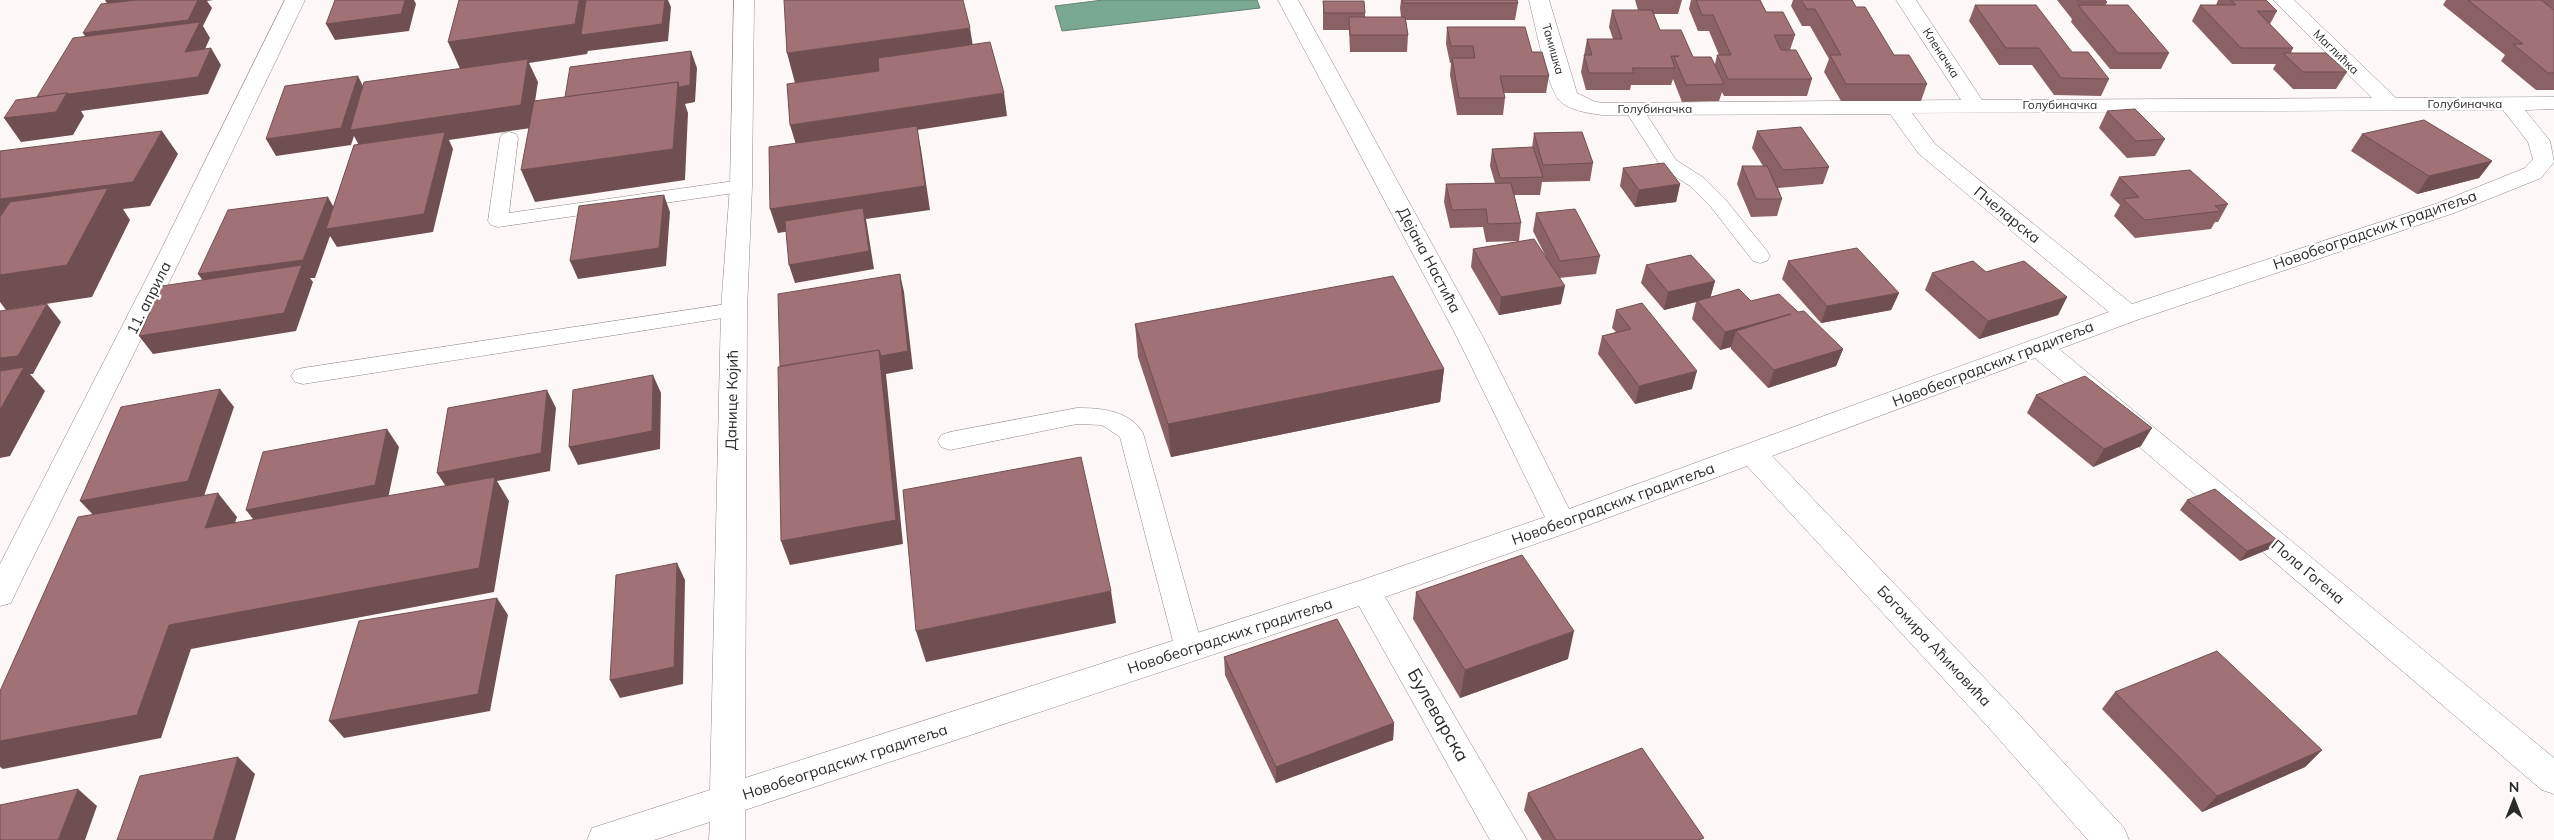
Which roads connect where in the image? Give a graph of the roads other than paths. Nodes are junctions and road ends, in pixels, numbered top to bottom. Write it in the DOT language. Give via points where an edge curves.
graph roads {
  1 [pos="295,0"];
  2 [pos="744,0"];
  3 [pos="1288,0"];
  4 [pos="1539,0"];
  5 [pos="1906,0"];
  6 [pos="2283,0"];
  7 [pos="1568,97"];
  8 [pos="2554,103"];
  9 [pos="2390,104"];
  10 [pos="2509,104"];
  11 [pos="1975,106"];
  12 [pos="1896,107"];
  13 [pos="1634,110"];
  14 [pos="509,138"];
  15 [pos="741,186"];
  16 [pos="1760,256"];
  17 [pos="734,310"];
  18 [pos="2128,314"];
  19 [pos="2038,346"];
  20 [pos="303,376"];
  21 [pos="950,440"];
  22 [pos="1754,454"];
  23 [pos="1562,523"];
  24 [pos="1366,591"];
  25 [pos="0,594"];
  26 [pos="1190,649"];
  27 [pos="2554,779"];
  28 [pos="726,801"];
  29 [pos="606,840"];
  30 [pos="727,840"];
  31 [pos="1509,840"];
  32 [pos="2111,840"];
  1 -- 25 [label="street, 11. априла"];
  2 -- 15 [label="street, Данице Којић"];
  3 -- 23 [label="street, Дејана Настића" via="1470,337"];
  4 -- 7 [label="street, Тамишка"];
  5 -- 11 [label="street, Кленачка"];
  6 -- 9 [label="street, Маглићка"];
  7 -- 13 [label="street, Голубиначка" via="1588,107"];
  8 -- 10 [label="street, Голубиначка"];
  9 -- 10 [label="street, Голубиначка"];
  9 -- 11 [label="street, Голубиначка"];
  10 -- 18 [label="street, Новобеоградских градитеља" via="2539,141 2544,160 2533,173 2446,208"];
  11 -- 12 [label="street, Голубиначка"];
  12 -- 13 [label="street, Голубиначка"];
  12 -- 18 [label="street, Пчеларска" via="1927,149"];
  13 -- 16 [label="lane" via="1669,164 1713,198"];
  14 -- 15 [label="lane" via="498,221"];
  15 -- 17 [label="street, Данице Којић"];
  17 -- 20 [label="lane"];
  17 -- 28 [label="street, Данице Којић"];
  18 -- 19 [label="street, Новобеоградских градитеља"];
  19 -- 22 [label="street, Новобеоградских градитеља"];
  19 -- 27 [label="street, Пола Гогена"];
  21 -- 26 [label="lane" via="1077,416 1107,417 1131,433"];
  22 -- 23 [label="street, Новобеоградских градитеља"];
  22 -- 32 [label="street, Богомира Аћимовића"];
  23 -- 24 [label="street, Новобеоградских градитеља"];
  24 -- 26 [label="street, Новобеоградских градитеља"];
  24 -- 31 [label="street, Булеварска"];
  26 -- 28 [label="street, Новобеоградских градитеља"];
  28 -- 29 [label="street, Новобеоградских градитеља"];
  28 -- 30 [label="street, Данице Којић"];
}
